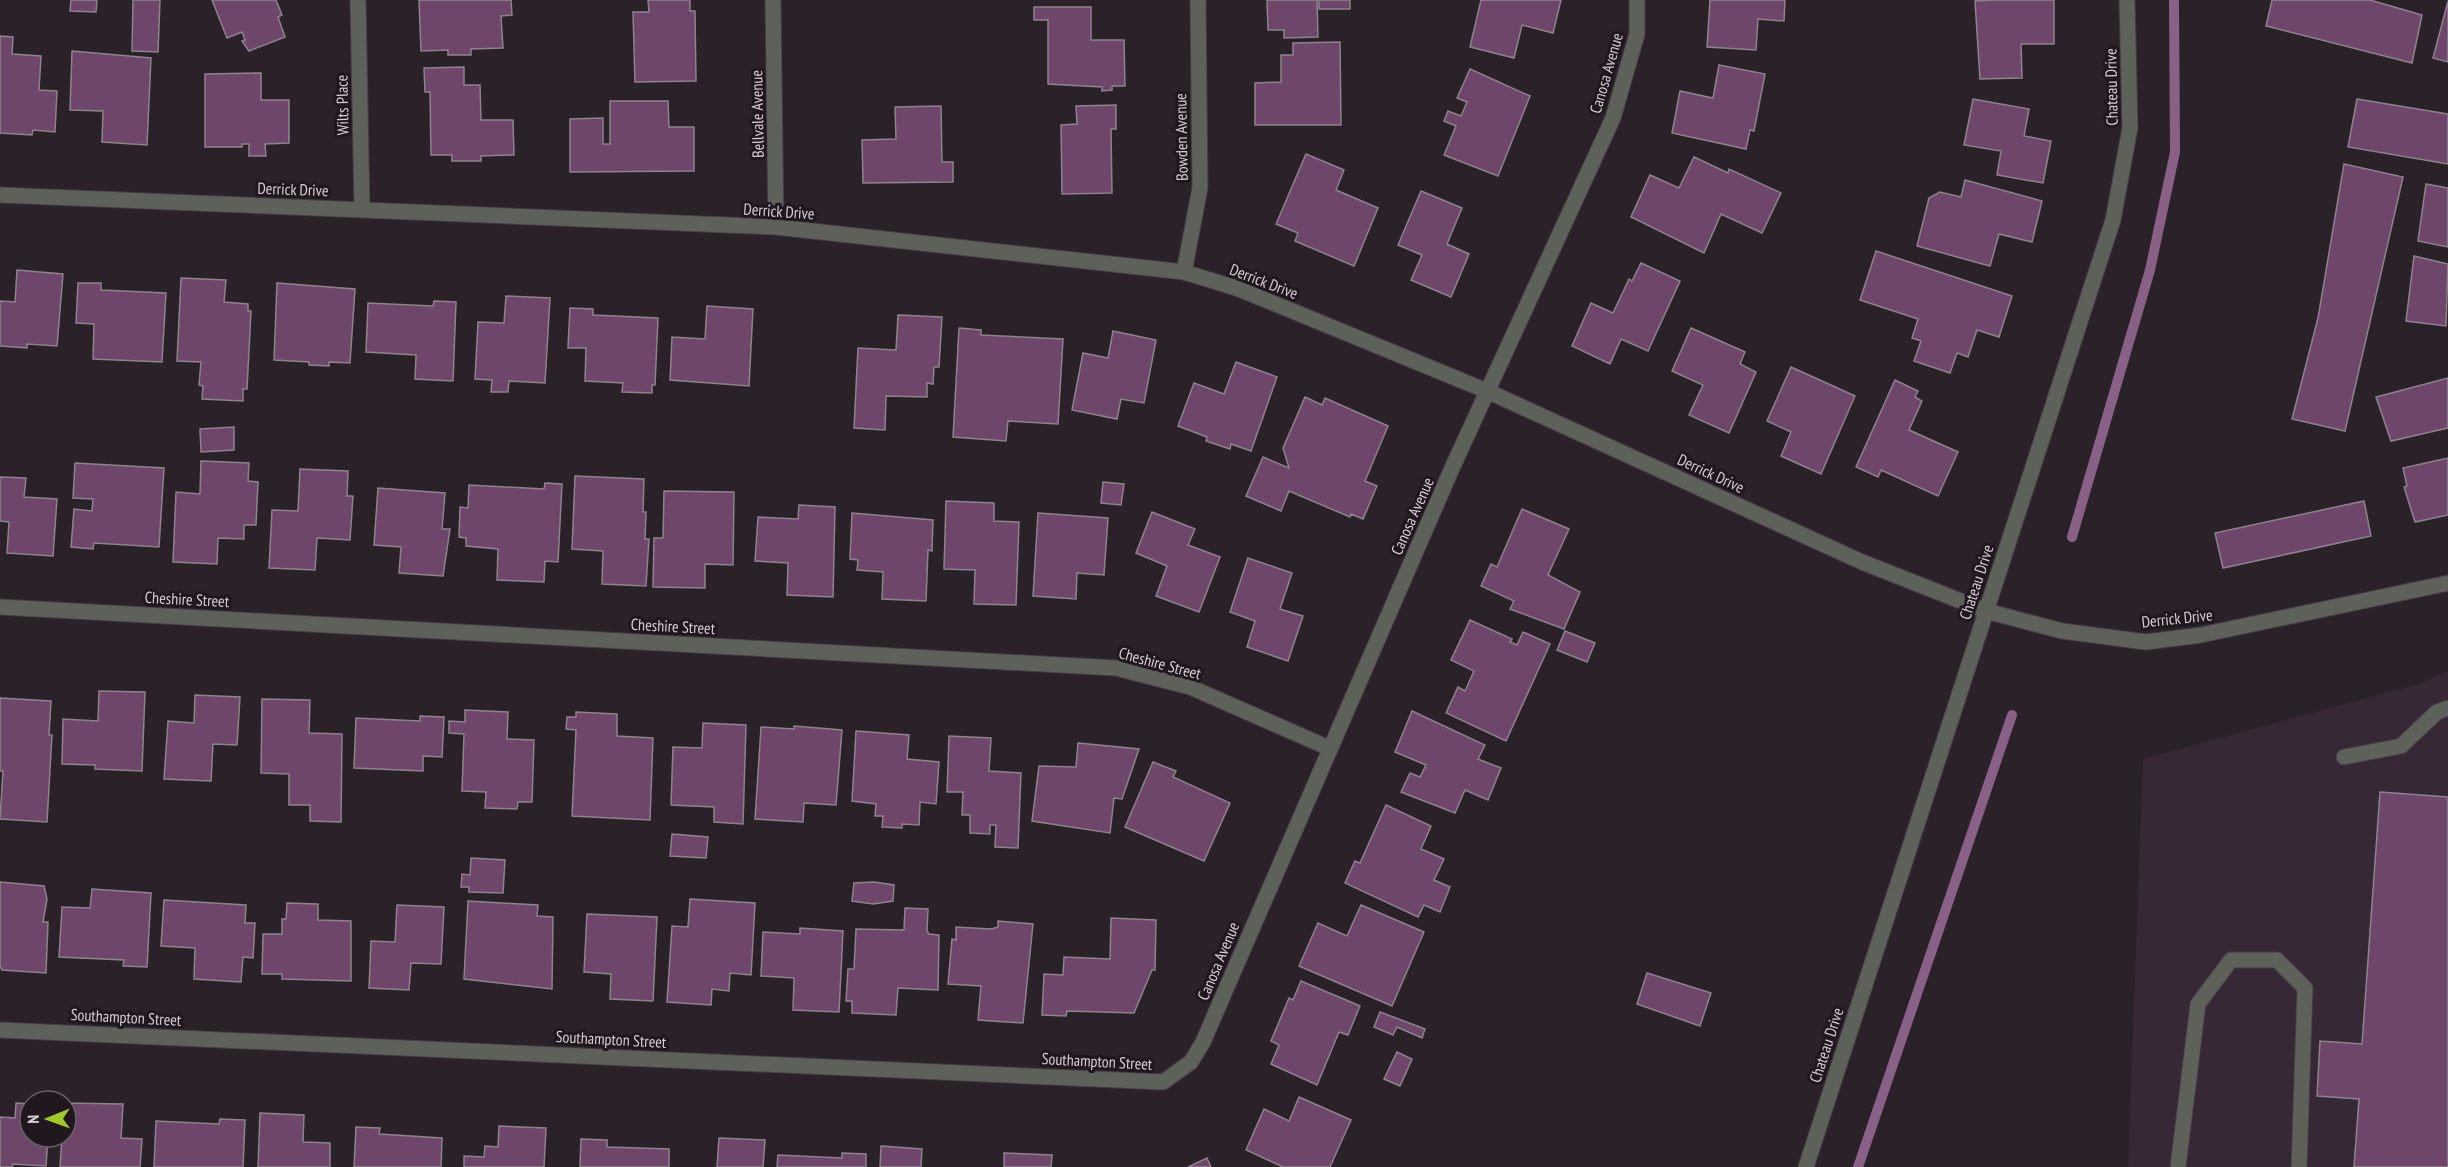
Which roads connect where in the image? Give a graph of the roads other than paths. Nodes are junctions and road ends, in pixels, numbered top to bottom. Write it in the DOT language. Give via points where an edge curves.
graph roads {
  1 [pos="358,0"];
  2 [pos="773,0"];
  3 [pos="1198,0"];
  4 [pos="1637,0"];
  5 [pos="2127,0"];
  6 [pos="0,195"];
  7 [pos="362,210"];
  8 [pos="776,227"];
  9 [pos="1184,272"];
  10 [pos="1487,391"];
  11 [pos="2448,583"];
  12 [pos="0,607"];
  13 [pos="1986,611"];
  14 [pos="2448,708"];
  15 [pos="1329,748"];
  16 [pos="2344,757"];
  17 [pos="0,1030"];
  18 [pos="1203,1042"];
  19 [pos="1806,1167"];
  20 [pos="2178,1167"];
  21 [pos="2299,1167"];
  1 -- 7 [label="street, Wilts Place"];
  2 -- 8 [label="street, Bellvale Avenue"];
  3 -- 9 [label="street, Bowden Avenue" via="1200,189"];
  4 -- 10 [label="street, Canosa Avenue" via="1637,34 1612,117"];
  5 -- 13 [label="street, Chateau Drive" via="2130,128 2113,220"];
  6 -- 7 [label="street, Derrick Drive"];
  7 -- 8 [label="street, Derrick Drive"];
  8 -- 9 [label="street, Derrick Drive"];
  9 -- 10 [label="street, Derrick Drive" via="1239,289"];
  10 -- 13 [label="street, Derrick Drive" via="1862,562"];
  10 -- 15 [label="street, Canosa Avenue"];
  11 -- 13 [label="street, Derrick Drive" via="2201,635 2146,642 2062,631"];
  12 -- 15 [label="street, Cheshire Street" via="1116,668 1190,687"];
  13 -- 19 [label="street, Chateau Drive"];
  14 -- 16 [label="street" via="2438,712 2401,746"];
  15 -- 18 [label="street, Canosa Avenue"];
  17 -- 18 [label="street, Southampton Street" via="1163,1082 1191,1062"];
  20 -- 21 [label="street" via="2198,1004 2231,960 2277,960 2306,988"];
}
